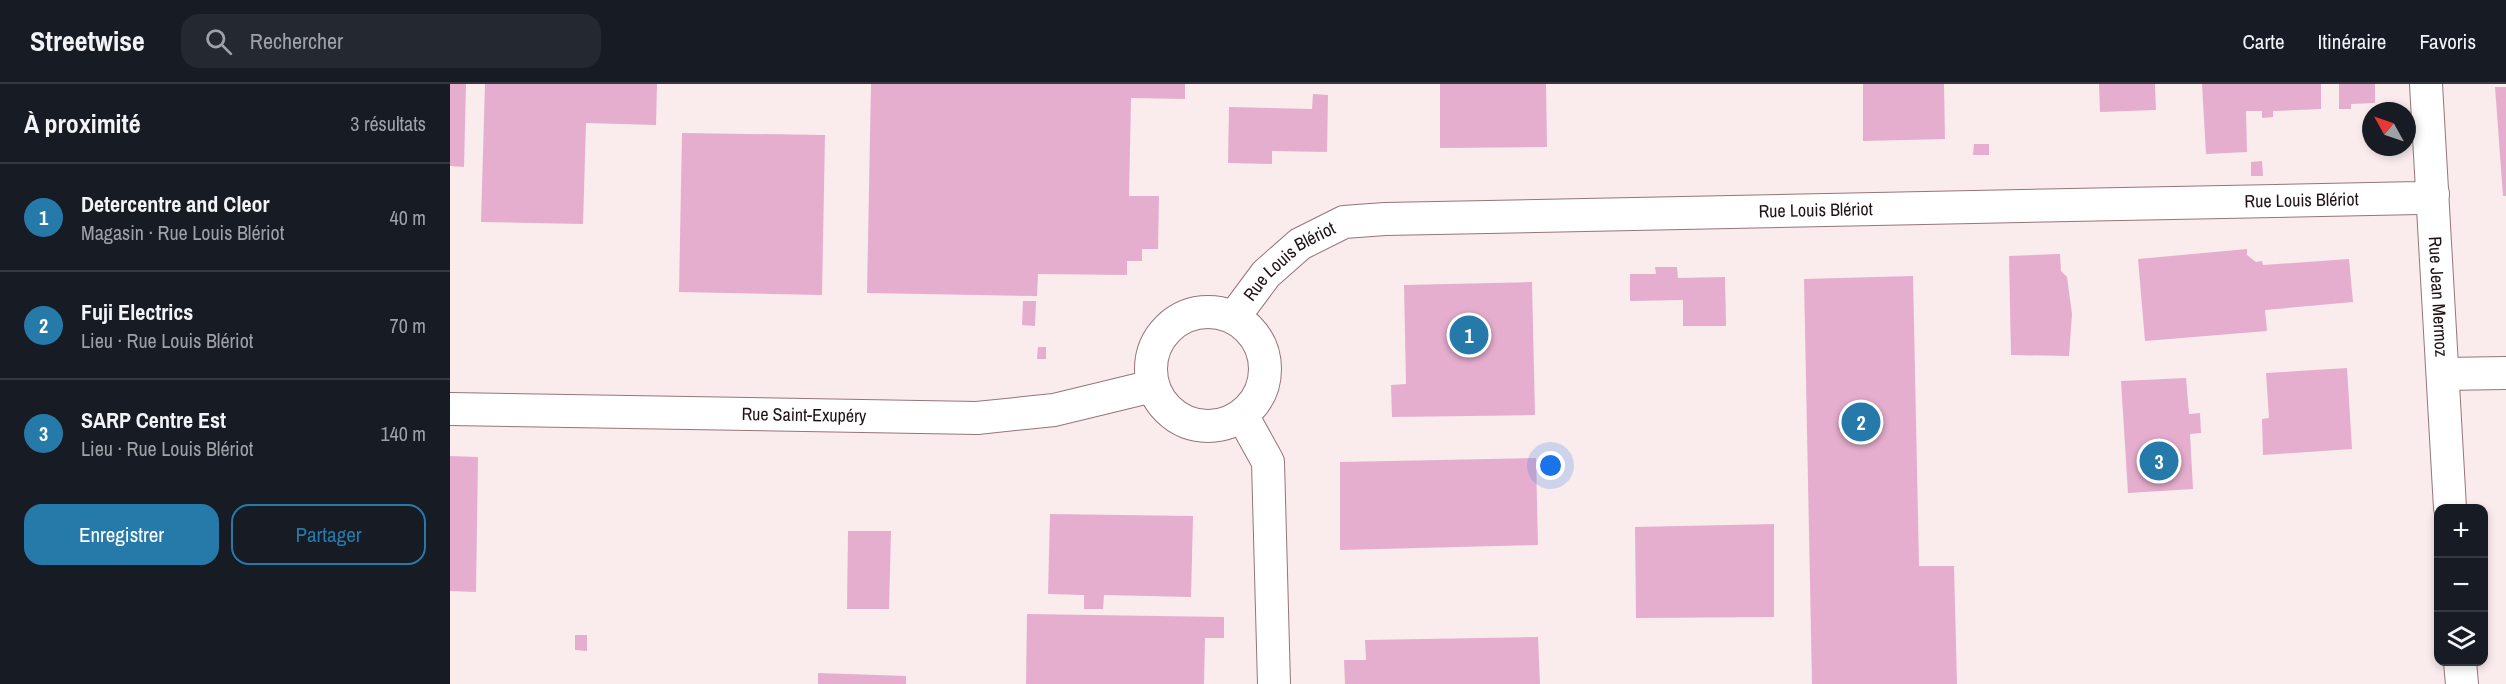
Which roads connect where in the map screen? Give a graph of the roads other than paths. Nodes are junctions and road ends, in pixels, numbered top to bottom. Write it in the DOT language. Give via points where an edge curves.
graph roads {
  1 [pos="2426,84"];
  2 [pos="2433,194"];
  3 [pos="1234,317"];
  4 [pos="2506,373"];
  5 [pos="2443,374"];
  6 [pos="1153,386"];
  7 [pos="450,409"];
  8 [pos="1242,415"];
  9 [pos="2450,504"];
  10 [pos="2460,666"];
  11 [pos="1274,684"];
  12 [pos="2462,684"];
  1 -- 2 [label="street, Rue Jean Mermoz"];
  2 -- 3 [label="street, Rue Louis Blériot" via="2419,198 1344,222 1300,244 1266,273"];
  2 -- 5 [label="street, Rue Jean Mermoz"];
  3 -- 6 [label="street" via="1216,311 1197,312 1164,331 1150,367"];
  3 -- 8 [label="street" via="1250,328 1261,345 1266,364 1264,383 1256,401"];
  4 -- 5 [label="street"];
  5 -- 9 [label="street, Rue Jean Mermoz"];
  6 -- 7 [label="street, Rue Saint-Exupéry" via="1054,410 977,418"];
  6 -- 8 [label="street" via="1168,408 1190,423 1208,426"];
  8 -- 11 [label="street" via="1268,462"];
  10 -- 12 [label="street"];
}
